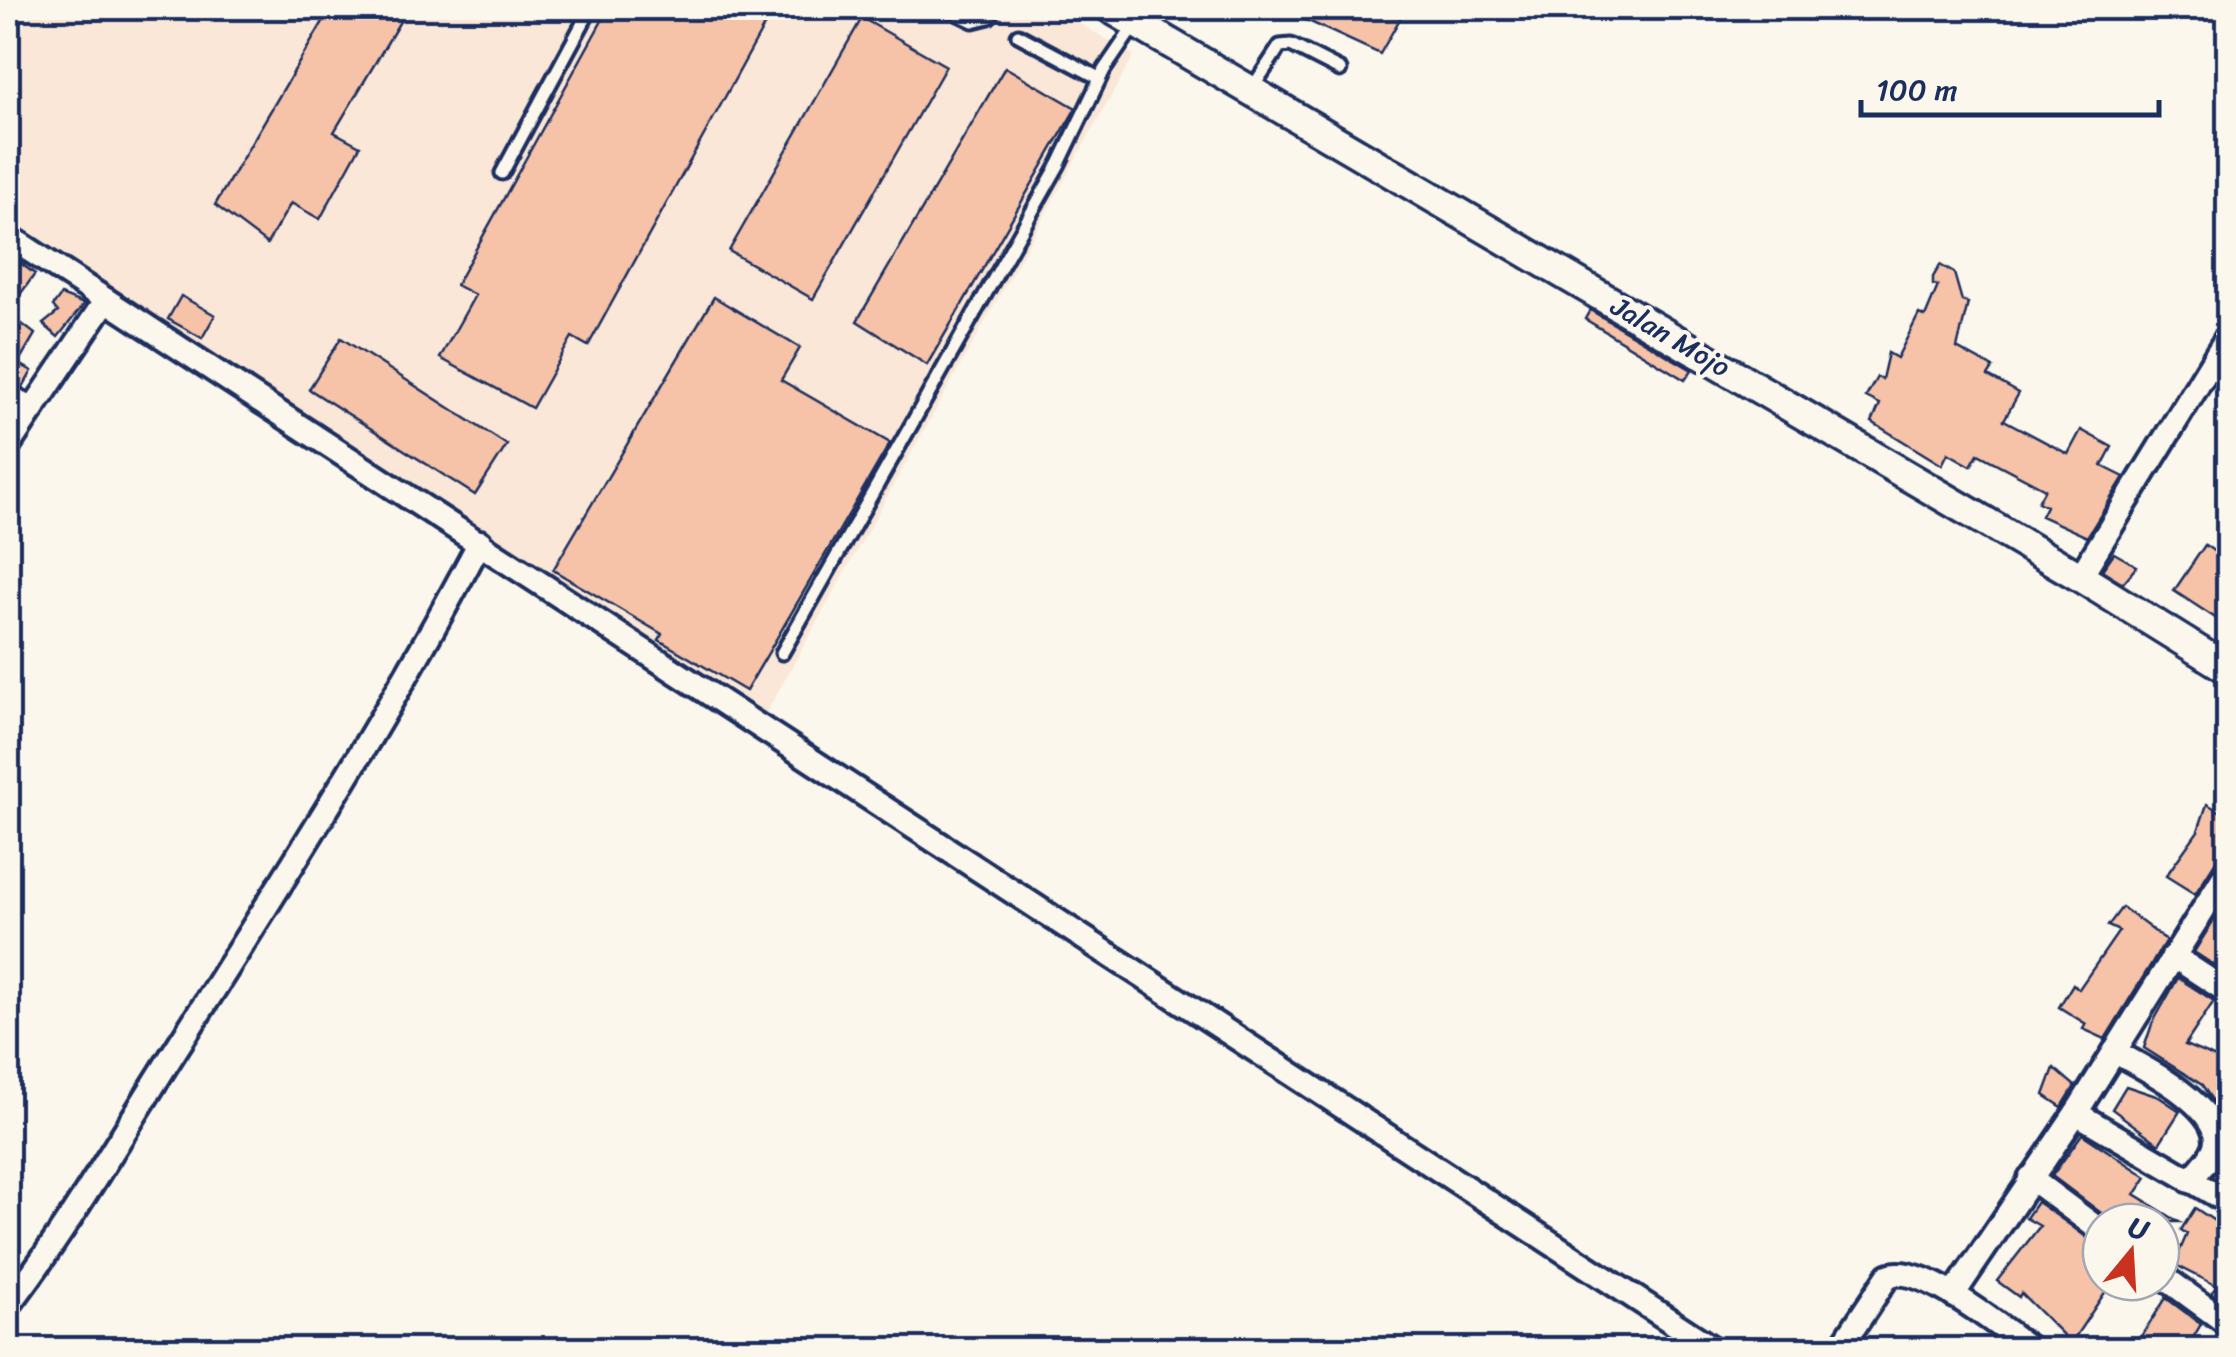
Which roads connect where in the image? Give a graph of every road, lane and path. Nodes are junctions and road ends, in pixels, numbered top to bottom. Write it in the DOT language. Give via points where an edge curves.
graph roads {
  1 [pos="591,8"];
  2 [pos="946,8"];
  3 [pos="996,8"];
  4 [pos="1110,8"];
  5 [pos="1136,23"];
  6 [pos="1018,35"];
  7 [pos="1340,70"];
  8 [pos="1099,78"];
  9 [pos="1251,90"];
  10 [pos="502,173"];
  11 [pos="8,236"];
  12 [pos="106,300"];
  13 [pos="2228,336"];
  14 [pos="8,395"];
  15 [pos="32,410"];
  16 [pos="8,446"];
  17 [pos="480,542"];
  18 [pos="2080,576"];
  19 [pos="782,653"];
  20 [pos="2228,669"];
  21 [pos="2228,870"];
  22 [pos="2174,956"];
  23 [pos="2228,992"];
  24 [pos="2115,1052"];
  25 [pos="2076,1113"];
  26 [pos="2030,1178"];
  27 [pos="2190,1180"];
  28 [pos="2228,1202"];
  29 [pos="2081,1215"];
  30 [pos="17,1280"];
  31 [pos="2181,1290"];
  32 [pos="1953,1295"];
  33 [pos="8,1306"];
  34 [pos="2228,1324"];
  35 [pos="1715,1350"];
  36 [pos="1839,1350"];
  37 [pos="2032,1350"];
  1 -- 10 [label="lane"];
  2 -- 3 [label="lane" via="974,21"];
  4 -- 5 [label="street, Jalan Mojo"];
  5 -- 8 [label="lane"];
  5 -- 9 [label="street, Jalan Mojo"];
  6 -- 8 [label="lane"];
  7 -- 9 [label="lane" via="1280,46"];
  8 -- 19 [label="lane" via="1059,164"];
  9 -- 18 [label="street, Jalan Mojo"];
  11 -- 12 [label="street"];
  12 -- 15 [label="street"];
  12 -- 17 [label="street"];
  13 -- 18 [label="street"];
  14 -- 15 [label="street"];
  15 -- 16 [label="street"];
  17 -- 30 [label="street" via="308,840 55,1242"];
  17 -- 35 [label="street"];
  18 -- 20 [label="street, Jalan Mojo"];
  21 -- 22 [label="street"];
  22 -- 23 [label="street"];
  22 -- 24 [label="street"];
  24 -- 25 [label="street"];
  24 -- 27 [label="street" via="2178,1090 2214,1130 2214,1148"];
  25 -- 26 [label="street"];
  25 -- 27 [label="street"];
  26 -- 29 [label="street"];
  26 -- 32 [label="street"];
  27 -- 28 [label="street"];
  30 -- 33 [label="street"];
  31 -- 34 [label="street"];
  32 -- 36 [label="street" via="1911,1274 1894,1273"];
  32 -- 37 [label="street"];
}
